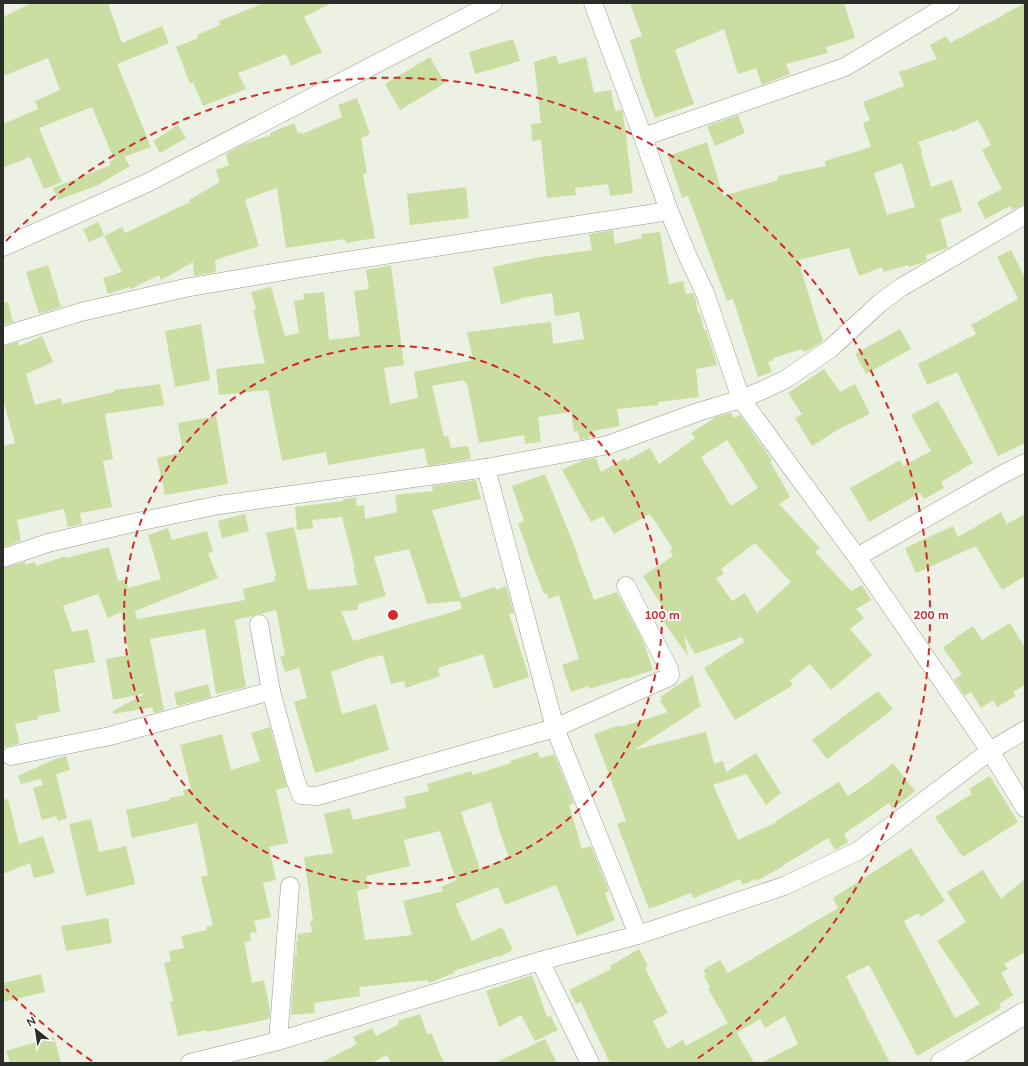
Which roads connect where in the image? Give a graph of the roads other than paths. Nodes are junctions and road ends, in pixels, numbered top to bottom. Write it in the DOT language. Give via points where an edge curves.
graph roads {
  1 [pos="493,3"];
  2 [pos="593,3"];
  3 [pos="951,3"];
  4 [pos="643,137"];
  5 [pos="669,211"];
  6 [pos="1025,215"];
  7 [pos="3,247"];
  8 [pos="3,336"];
  9 [pos="741,398"];
  10 [pos="1025,463"];
  11 [pos="486,468"];
  12 [pos="857,557"];
  13 [pos="3,558"];
  14 [pos="626,586"];
  15 [pos="259,624"];
  16 [pos="271,692"];
  17 [pos="555,728"];
  18 [pos="1025,730"];
  19 [pos="990,751"];
  20 [pos="11,756"];
  21 [pos="1025,808"];
  22 [pos="290,886"];
  23 [pos="638,934"];
  24 [pos="540,961"];
  25 [pos="1025,1013"];
  26 [pos="278,1040"];
  27 [pos="190,1063"];
  28 [pos="590,1063"];
  29 [pos="942,1063"];
  1 -- 7 [label="street" via="147,183"];
  2 -- 4 [label="street"];
  3 -- 4 [label="street" via="845,67"];
  4 -- 5 [label="street"];
  5 -- 8 [label="street" via="185,288 81,312"];
  5 -- 9 [label="street" via="705,293"];
  6 -- 9 [label="street" via="900,288 830,349 786,379"];
  9 -- 11 [label="street" via="608,445"];
  9 -- 12 [label="street"];
  10 -- 12 [label="street"];
  11 -- 13 [label="street" via="219,505 84,534"];
  11 -- 17 [label="street"];
  12 -- 19 [label="street"];
  14 -- 17 [label="street" via="670,675"];
  15 -- 16 [label="street"];
  16 -- 17 [label="street" via="301,795 317,796"];
  16 -- 20 [label="street" via="110,736"];
  17 -- 23 [label="street"];
  18 -- 19 [label="street"];
  19 -- 21 [label="street"];
  19 -- 23 [label="street" via="858,851 784,886"];
  22 -- 26 [label="street"];
  23 -- 24 [label="street"];
  24 -- 26 [label="street"];
  24 -- 28 [label="street"];
  25 -- 29 [label="street"];
  26 -- 27 [label="street"];
}
